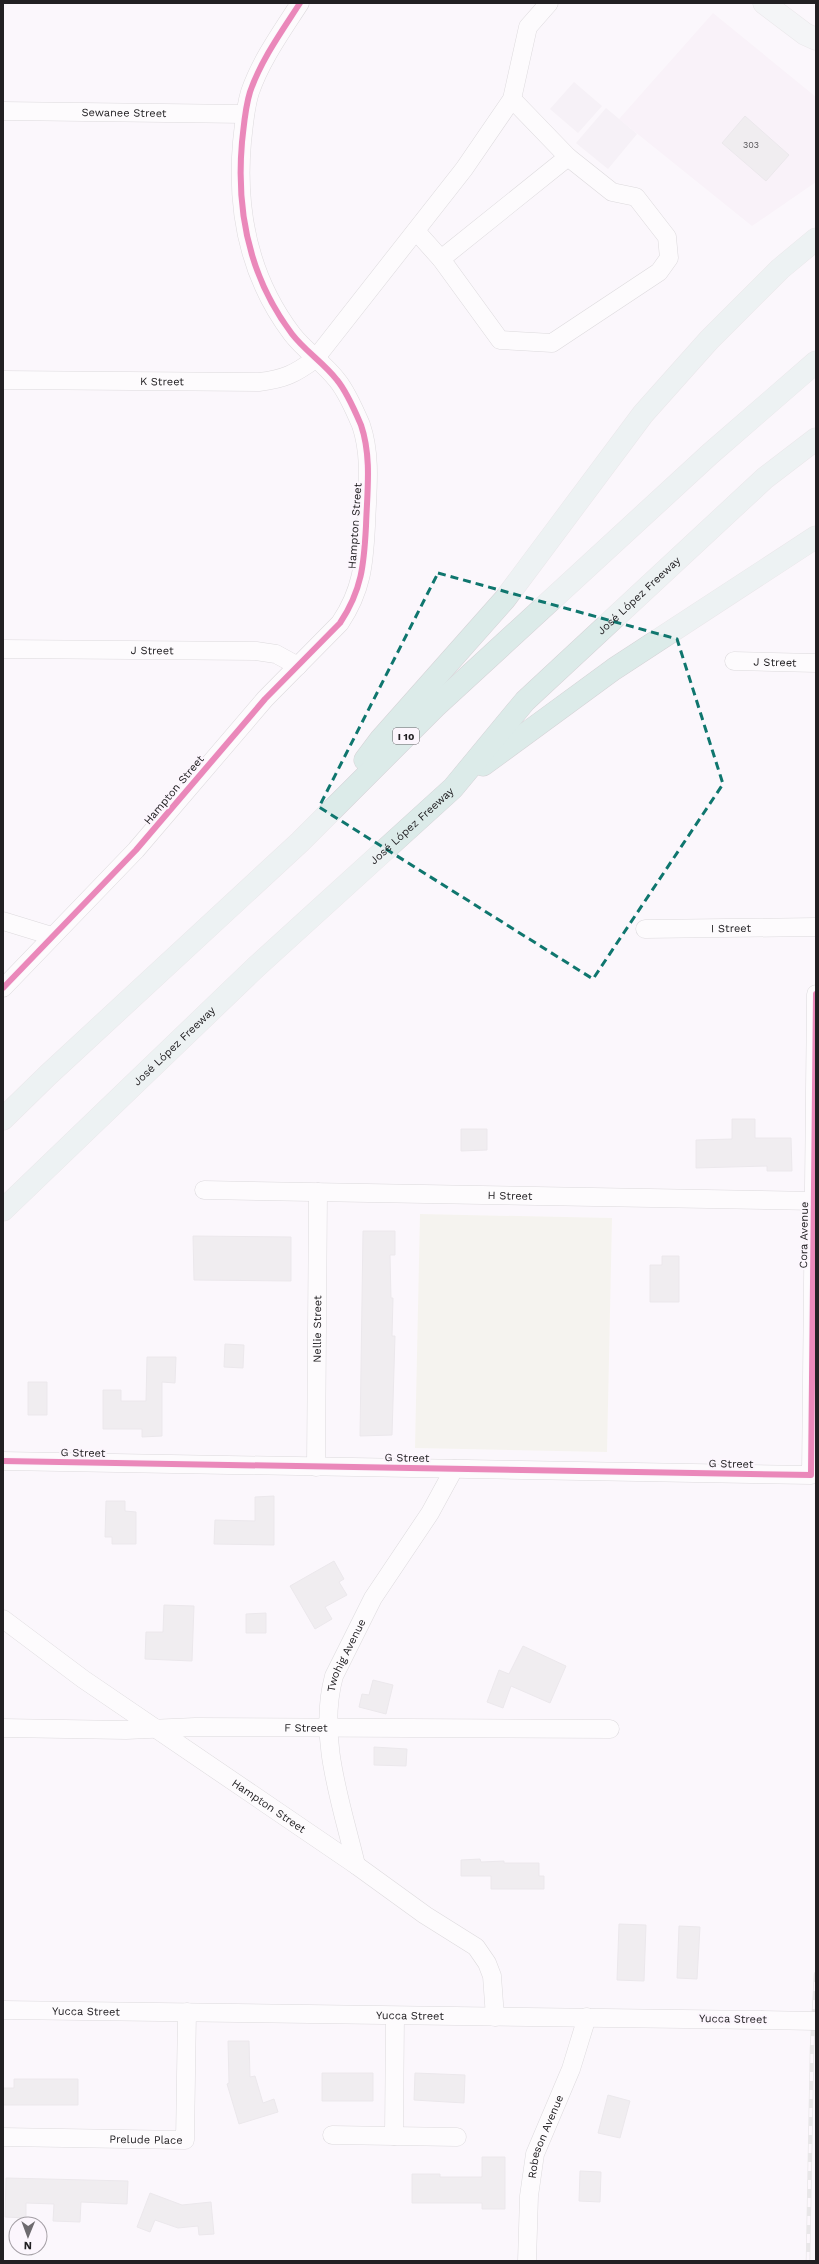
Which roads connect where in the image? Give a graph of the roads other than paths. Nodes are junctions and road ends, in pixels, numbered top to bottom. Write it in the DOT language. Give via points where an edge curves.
graph roads {
  1 [pos="300,3"];
  2 [pos="549,3"];
  3 [pos="764,3"];
  4 [pos="812,41"];
  5 [pos="512,99"];
  6 [pos="3,111"];
  7 [pos="245,114"];
  8 [pos="568,157"];
  9 [pos="416,231"];
  10 [pos="816,239"];
  11 [pos="441,259"];
  12 [pos="315,359"];
  13 [pos="816,362"];
  14 [pos="3,380"];
  15 [pos="816,439"];
  16 [pos="816,537"];
  17 [pos="3,648"];
  18 [pos="734,661"];
  19 [pos="816,663"];
  20 [pos="298,666"];
  21 [pos="453,788"];
  22 [pos="315,827"];
  23 [pos="3,922"];
  24 [pos="816,927"];
  25 [pos="645,929"];
  26 [pos="52,936"];
  27 [pos="3,988"];
  28 [pos="816,994"];
  29 [pos="3,1119"];
  30 [pos="204,1190"];
  31 [pos="318,1192"];
  32 [pos="815,1201"];
  33 [pos="3,1210"];
  34 [pos="3,1461"];
  35 [pos="316,1466"];
  36 [pos="454,1469"];
  37 [pos="811,1476"];
  38 [pos="3,1619"];
  39 [pos="3,1728"];
  40 [pos="328,1728"];
  41 [pos="155,1729"];
  42 [pos="610,1729"];
  43 [pos="356,1865"];
  44 [pos="3,2010"];
  45 [pos="187,2012"];
  46 [pos="395,2016"];
  47 [pos="495,2017"];
  48 [pos="587,2017"];
  49 [pos="816,2021"];
  50 [pos="332,2135"];
  51 [pos="394,2136"];
  52 [pos="3,2137"];
  53 [pos="457,2137"];
  54 [pos="527,2261"];
  1 -- 7 [label="street, Hampton Street" via="276,40 250,91"];
  2 -- 5 [label="street" via="528,27"];
  3 -- 4 [label="main road"];
  5 -- 8 [label="street"];
  5 -- 9 [label="street, K Street" via="464,169"];
  6 -- 7 [label="street, Sewanee Street"];
  7 -- 12 [label="street, Hampton Street" via="240,178 243,223 271,304 292,335"];
  8 -- 11 [label="street"];
  8 -- 11 [label="street" via="612,192 636,197 667,237 668,258 659,272 552,343 500,340"];
  9 -- 11 [label="street"];
  9 -- 12 [label="street, K Street"];
  10 -- 22 [label="highway" via="780,269 708,340 643,414 505,599 380,740"];
  12 -- 14 [label="street, K Street" via="280,380 259,382"];
  12 -- 20 [label="street, Hampton Street" via="337,380 361,426 365,441 368,468 364,567 359,588 350,608 340,623"];
  13 -- 22 [label="highway, I 10" via="710,454 435,706"];
  15 -- 21 [label="highway, José López Freeway" via="765,478 525,701"];
  16 -- 21 [label="highway" via="614,669"];
  17 -- 20 [label="street, J Street" via="256,651 276,654"];
  18 -- 19 [label="street, J Street"];
  20 -- 26 [label="street, Hampton Street" via="265,699 136,850"];
  21 -- 33 [label="highway, José López Freeway" via="262,962"];
  22 -- 29 [label="highway, I 10"];
  23 -- 26 [label="street"];
  24 -- 25 [label="street, I Street"];
  26 -- 27 [label="street, Hampton Street"];
  28 -- 32 [label="street, Cora Avenue"];
  30 -- 31 [label="street, H Street"];
  31 -- 32 [label="street, H Street"];
  31 -- 35 [label="street, Nellie Street"];
  32 -- 37 [label="street, Cora Avenue"];
  34 -- 35 [label="street, G Street"];
  35 -- 36 [label="street, G Street"];
  36 -- 37 [label="street, G Street"];
  36 -- 40 [label="street, Twohig Avenue" via="430,1513 373,1598 341,1662 331,1689"];
  38 -- 41 [label="street, Hampton Street" via="82,1679"];
  39 -- 41 [label="street, F Street"];
  40 -- 41 [label="street, F Street"];
  40 -- 42 [label="street, F Street"];
  40 -- 43 [label="street, Twohig Avenue" via="339,1793"];
  41 -- 43 [label="street, Hampton Street"];
  43 -- 47 [label="street, Hampton Street" via="425,1915 476,1947 492,1976"];
  44 -- 45 [label="street, Yucca Street"];
  45 -- 46 [label="street, Yucca Street"];
  45 -- 52 [label="street, Prelude Place" via="185,2140"];
  46 -- 47 [label="street, Yucca Street"];
  46 -- 51 [label="street"];
  47 -- 48 [label="street, Yucca Street"];
  48 -- 49 [label="street, Yucca Street, bridge"];
  48 -- 54 [label="street, Robeson Avenue" via="570,2069 535,2154 529,2196"];
  50 -- 51 [label="street"];
  51 -- 53 [label="street"];
}
